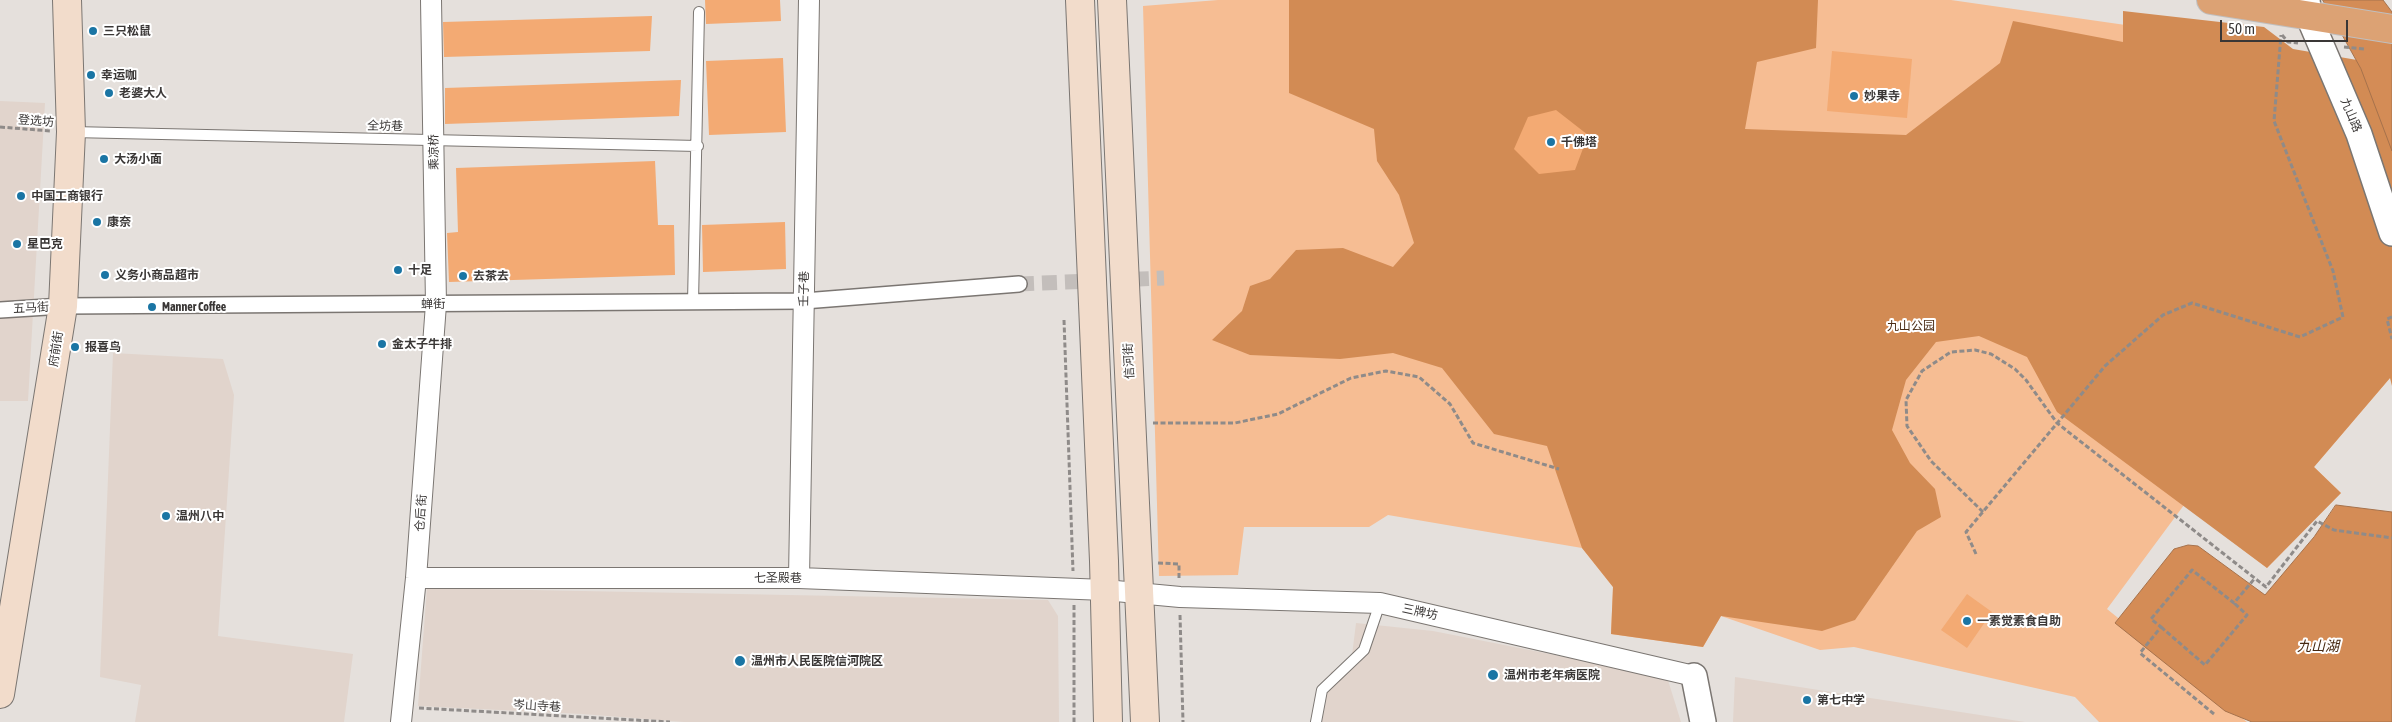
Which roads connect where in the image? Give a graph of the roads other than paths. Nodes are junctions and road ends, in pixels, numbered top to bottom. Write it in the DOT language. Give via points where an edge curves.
graph roads {
  1 [pos="67,0"];
  2 [pos="431,0"];
  3 [pos="809,0"];
  4 [pos="1080,0"];
  5 [pos="1112,0"];
  6 [pos="2210,0"];
  7 [pos="2308,8"];
  8 [pos="699,12"];
  9 [pos="2392,30"];
  10 [pos="71,132"];
  11 [pos="434,140"];
  12 [pos="698,146"];
  13 [pos="2392,233"];
  14 [pos="1019,284"];
  15 [pos="804,301"];
  16 [pos="693,302"];
  17 [pos="436,304"];
  18 [pos="63,306"];
  19 [pos="0,310"];
  20 [pos="416,578"];
  21 [pos="799,578"];
  22 [pos="1105,590"];
  23 [pos="1140,593"];
  24 [pos="1380,604"];
  25 [pos="3,655"];
  26 [pos="1694,676"];
  27 [pos="0,694"];
  28 [pos="402,714"];
  29 [pos="1108,722"];
  30 [pos="1145,722"];
  31 [pos="1316,722"];
  32 [pos="1703,722"];
  1 -- 10 [label="main road, 府前街"];
  2 -- 11 [label="street, 乘凉桥"];
  3 -- 15 [label="street, 壬子巷"];
  4 -- 22 [label="main road"];
  5 -- 23 [label="main road, 信河街"];
  6 -- 7 [label="highway"];
  7 -- 9 [label="highway"];
  7 -- 13 [label="street, 九山路" via="2359,134"];
  8 -- 12 [label="lane"];
  10 -- 11 [label="lane, 全坊巷"];
  10 -- 18 [label="main road, 府前街"];
  11 -- 12 [label="lane, 全坊巷"];
  11 -- 17 [label="street, 乘凉桥"];
  12 -- 16 [label="lane"];
  14 -- 15 [label="street, 蝉街"];
  15 -- 16 [label="street, 蝉街"];
  15 -- 21 [label="street, 壬子巷"];
  16 -- 17 [label="street, 蝉街"];
  17 -- 18 [label="street, 蝉街"];
  17 -- 20 [label="street, 仓后 街"];
  18 -- 19 [label="street, 五马街"];
  18 -- 25 [label="main road, 府前街"];
  20 -- 21 [label="street, 七圣殿巷"];
  20 -- 28 [label="street, 仓后 街"];
  21 -- 22 [label="street, 七圣殿巷"];
  22 -- 23 [label="street, 七圣殿巷"];
  22 -- 29 [label="main road"];
  23 -- 24 [label="street, 三牌坊"];
  23 -- 30 [label="main road, 信河街"];
  24 -- 26 [label="street, 三牌坊"];
  24 -- 31 [label="lane" via="1364,650 1322,690"];
  25 -- 27 [label="main road, 府前街"];
  26 -- 32 [label="street"];
}
